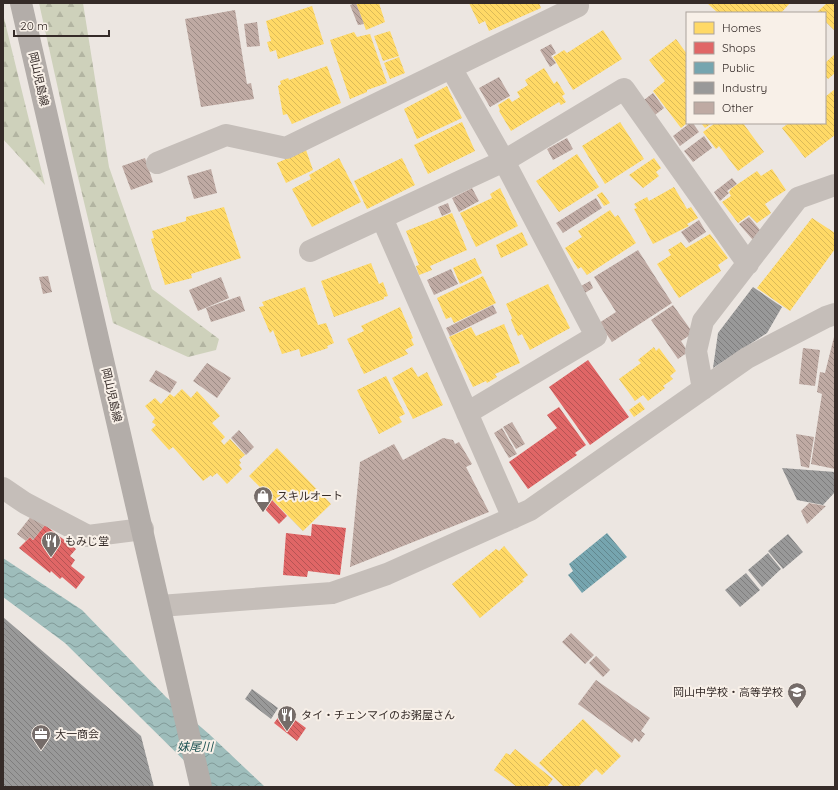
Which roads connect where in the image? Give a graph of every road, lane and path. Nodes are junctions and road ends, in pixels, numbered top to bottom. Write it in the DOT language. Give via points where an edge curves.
graph roads {
  1 [pos="21,3"];
  2 [pos="575,3"];
  3 [pos="451,68"];
  4 [pos="504,161"];
  5 [pos="157,163"];
  6 [pos="835,185"];
  7 [pos="382,218"];
  8 [pos="310,251"];
  9 [pos="748,264"];
  10 [pos="835,314"];
  11 [pos="703,389"];
  12 [pos="467,413"];
  13 [pos="3,488"];
  14 [pos="513,518"];
  15 [pos="143,529"];
  16 [pos="160,606"];
  17 [pos="201,786"];
  1 -- 15 [label="main road, 岡山児島線"];
  2 -- 3 [label="street" via="578,6"];
  3 -- 4 [label="street"];
  3 -- 5 [label="street" via="286,148 226,135"];
  4 -- 7 [label="street"];
  4 -- 9 [label="street" via="624,89"];
  4 -- 12 [label="street" via="596,336"];
  6 -- 9 [label="street" via="798,198"];
  7 -- 8 [label="street"];
  7 -- 12 [label="street"];
  9 -- 11 [label="street" via="703,322 696,351"];
  10 -- 11 [label="street" via="747,358"];
  11 -- 14 [label="street" via="530,510"];
  12 -- 14 [label="street"];
  13 -- 15 [label="street" via="25,504 88,536"];
  14 -- 16 [label="street" via="387,574 332,593"];
  15 -- 16 [label="main road, 岡山児島線"];
  16 -- 17 [label="main road, 岡山児島線"];
}
